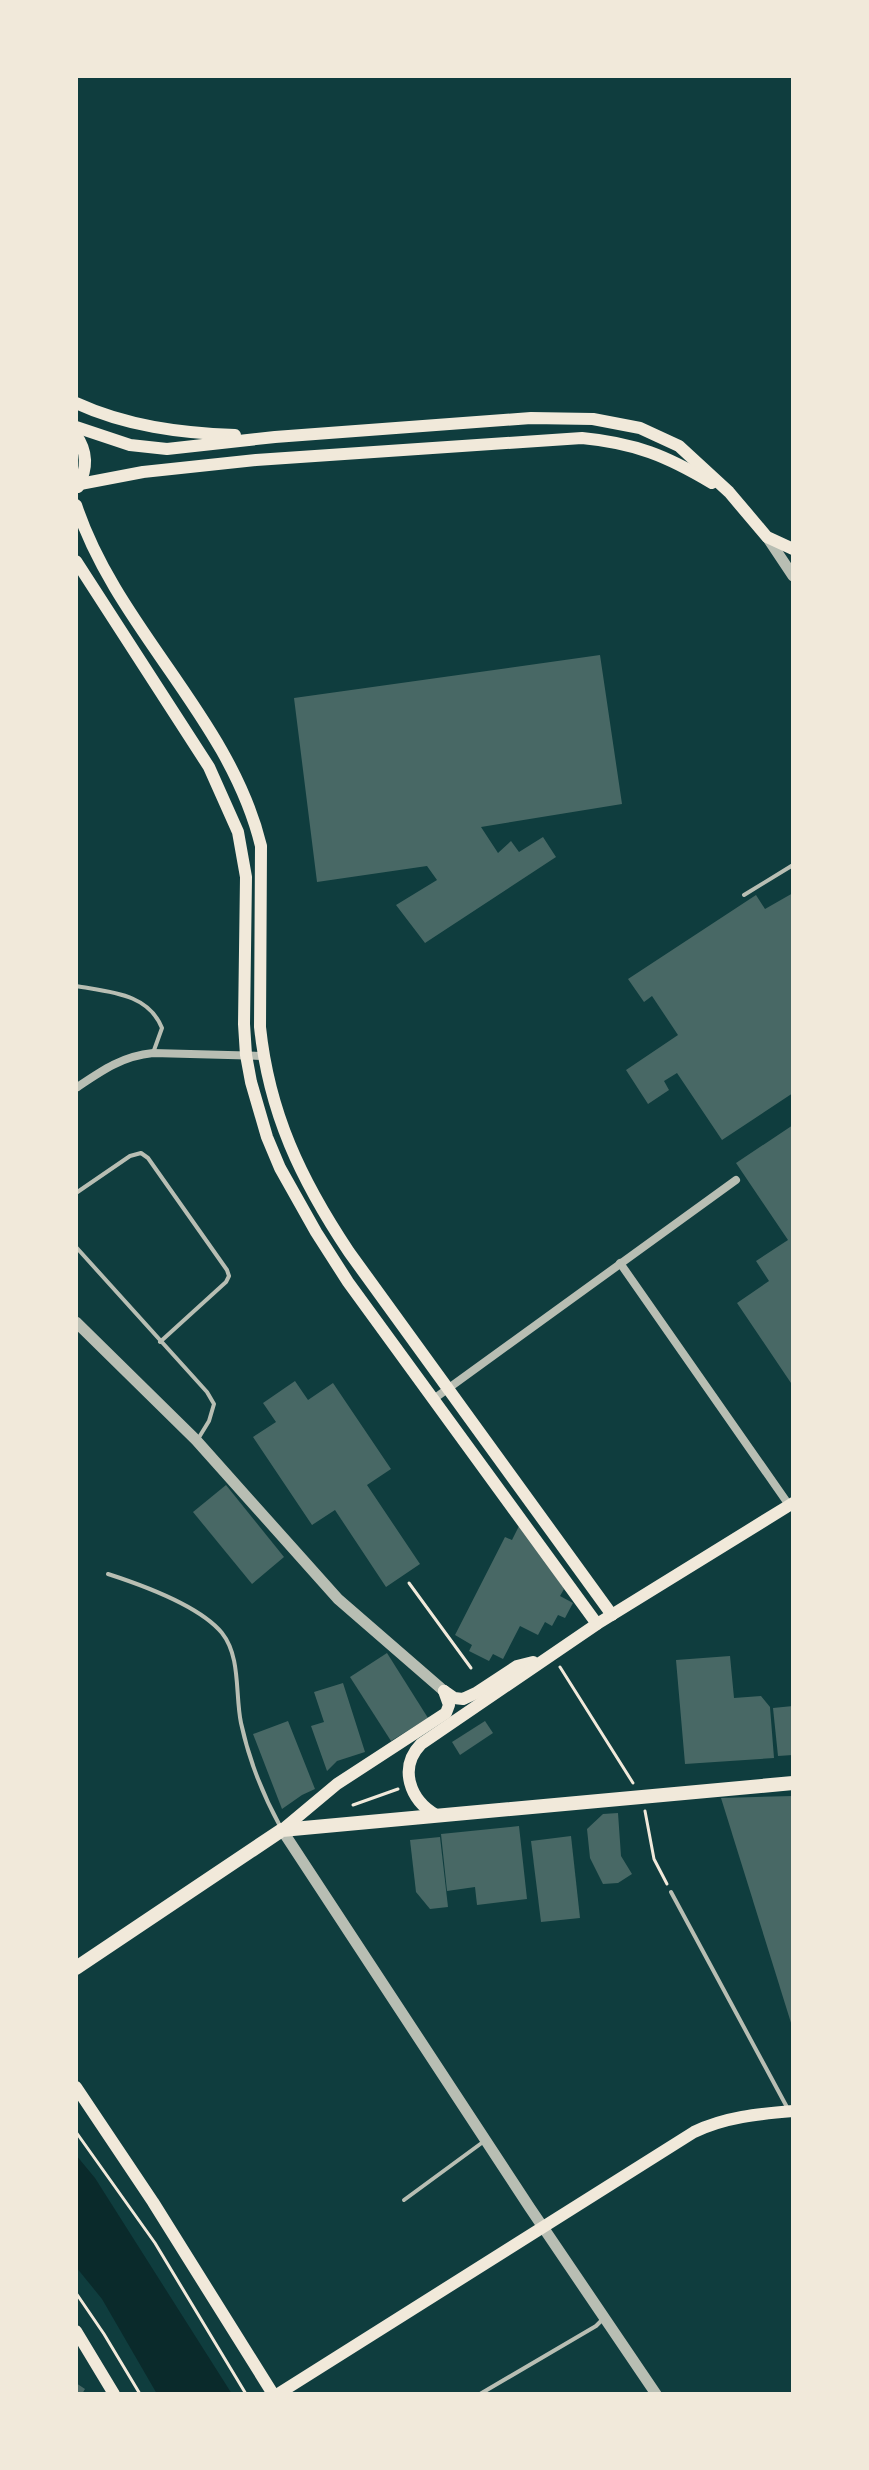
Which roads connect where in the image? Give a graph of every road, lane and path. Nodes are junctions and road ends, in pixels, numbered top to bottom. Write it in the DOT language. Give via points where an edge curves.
graph roads {
  1 [pos="76,403"];
  2 [pos="76,427"];
  3 [pos="76,435"];
  4 [pos="275,437"];
  5 [pos="78,487"];
  6 [pos="729,492"];
  7 [pos="76,505"];
  8 [pos="767,537"];
  9 [pos="793,549"];
  10 [pos="76,561"];
  11 [pos="793,576"];
  12 [pos="111,580"];
  13 [pos="94,590"];
  14 [pos="173,676"];
  15 [pos="157,686"];
  16 [pos="228,762"];
  17 [pos="209,767"];
  18 [pos="793,865"];
  19 [pos="744,895"];
  20 [pos="76,986"];
  21 [pos="153,1053"];
  22 [pos="246,1055"];
  23 [pos="263,1056"];
  24 [pos="76,1088"];
  25 [pos="296,1162"];
  26 [pos="280,1168"];
  27 [pos="736,1180"];
  28 [pos="76,1193"];
  29 [pos="331,1224"];
  30 [pos="316,1232"];
  31 [pos="76,1247"];
  32 [pos="349,1252"];
  33 [pos="334,1260"];
  34 [pos="620,1263"];
  35 [pos="76,1322"];
  36 [pos="160,1342"];
  37 [pos="448,1388"];
  38 [pos="435,1398"];
  39 [pos="197,1441"];
  40 [pos="791,1504"];
  41 [pos="538,1514"];
  42 [pos="525,1523"];
  43 [pos="108,1574"];
  44 [pos="409,1583"];
  45 [pos="588,1584"];
  46 [pos="575,1593"];
  47 [pos="612,1615"];
  48 [pos="597,1624"];
  49 [pos="548,1656"];
  50 [pos="471,1668"];
  51 [pos="444,1691"];
  52 [pos="793,1783"];
  53 [pos="410,1785"];
  54 [pos="642,1797"];
  55 [pos="353,1805"];
  56 [pos="436,1815"];
  57 [pos="282,1830"];
  58 [pos="671,1892"];
  59 [pos="76,1968"];
  60 [pos="76,2087"];
  61 [pos="791,2112"];
  62 [pos="76,2132"];
  63 [pos="485,2141"];
  64 [pos="404,2200"];
  65 [pos="543,2229"];
  66 [pos="76,2293"];
  67 [pos="604,2318"];
  68 [pos="76,2331"];
  69 [pos="114,2394"];
  70 [pos="140,2394"];
  71 [pos="246,2394"];
  72 [pos="276,2394"];
  73 [pos="480,2394"];
  74 [pos="656,2394"];
  1 -- 4 [label="main road" via="146,427"];
  2 -- 4 [label="main road" via="141,447"];
  3 -- 5 [label="main road" via="85,455"];
  4 -- 6 [label="main road" via="531,418 593,419 640,428 679,446"];
  5 -- 6 [label="main road" via="143,472 256,460 582,438 656,453"];
  6 -- 8 [label="main road"];
  7 -- 12 [label="main road"];
  8 -- 9 [label="main road"];
  8 -- 11 [label="street"];
  10 -- 13 [label="main road"];
  12 -- 13 [label="main road"];
  12 -- 14 [label="main road"];
  13 -- 15 [label="main road"];
  14 -- 15 [label="main road"];
  14 -- 16 [label="main road"];
  15 -- 17 [label="main road"];
  16 -- 17 [label="lane"];
  16 -- 23 [label="main road" via="261,846"];
  17 -- 22 [label="main road" via="244,854"];
  18 -- 19 [label="lane"];
  20 -- 21 [label="lane" via="144,1002 162,1028"];
  21 -- 22 [label="street"];
  21 -- 24 [label="street" via="119,1060"];
  22 -- 23 [label="street"];
  22 -- 26 [label="main road" via="257,1106"];
  23 -- 25 [label="main road"];
  25 -- 26 [label="main road"];
  25 -- 29 [label="main road"];
  26 -- 30 [label="main road"];
  27 -- 34 [label="street"];
  28 -- 36 [label="lane" via="141,1153 227,1270 226,1282"];
  29 -- 30 [label="main road"];
  29 -- 32 [label="main road"];
  30 -- 33 [label="main road"];
  31 -- 36 [label="lane"];
  32 -- 33 [label="main road"];
  32 -- 37 [label="main road"];
  33 -- 38 [label="main road"];
  34 -- 37 [label="street"];
  34 -- 40 [label="street"];
  35 -- 39 [label="street"];
  36 -- 39 [label="lane" via="214,1404"];
  37 -- 38 [label="street"];
  37 -- 41 [label="main road"];
  38 -- 42 [label="main road"];
  39 -- 51 [label="street" via="338,1599"];
  40 -- 47 [label="main road"];
  41 -- 42 [label="main road"];
  41 -- 45 [label="main road"];
  42 -- 46 [label="main road"];
  43 -- 57 [label="lane" via="153,1589 221,1632 235,1666 252,1770"];
  44 -- 50 [label="path"];
  45 -- 46 [label="main road"];
  45 -- 47 [label="main road"];
  46 -- 48 [label="main road"];
  47 -- 48 [label="main road"];
  48 -- 49 [label="main road"];
  49 -- 51 [label="main road" via="517,1666 463,1699"];
  49 -- 53 [label="main road" via="421,1744 410,1759"];
  49 -- 54 [label="path"];
  51 -- 57 [label="main road" via="446,1713 337,1784"];
  52 -- 54 [label="main road"];
  53 -- 55 [label="path"];
  53 -- 56 [label="main road" via="422,1807"];
  54 -- 56 [label="main road"];
  54 -- 58 [label="path" via="654,1859"];
  56 -- 57 [label="main road"];
  57 -- 59 [label="main road"];
  57 -- 63 [label="street"];
  58 -- 61 [label="lane"];
  60 -- 72 [label="main road"];
  61 -- 65 [label="main road" via="707,2126"];
  62 -- 71 [label="path" via="155,2243"];
  63 -- 64 [label="lane"];
  63 -- 65 [label="street"];
  65 -- 67 [label="street"];
  65 -- 72 [label="main road"];
  66 -- 70 [label="path"];
  67 -- 73 [label="lane"];
  67 -- 74 [label="street"];
  68 -- 69 [label="main road"];
}
